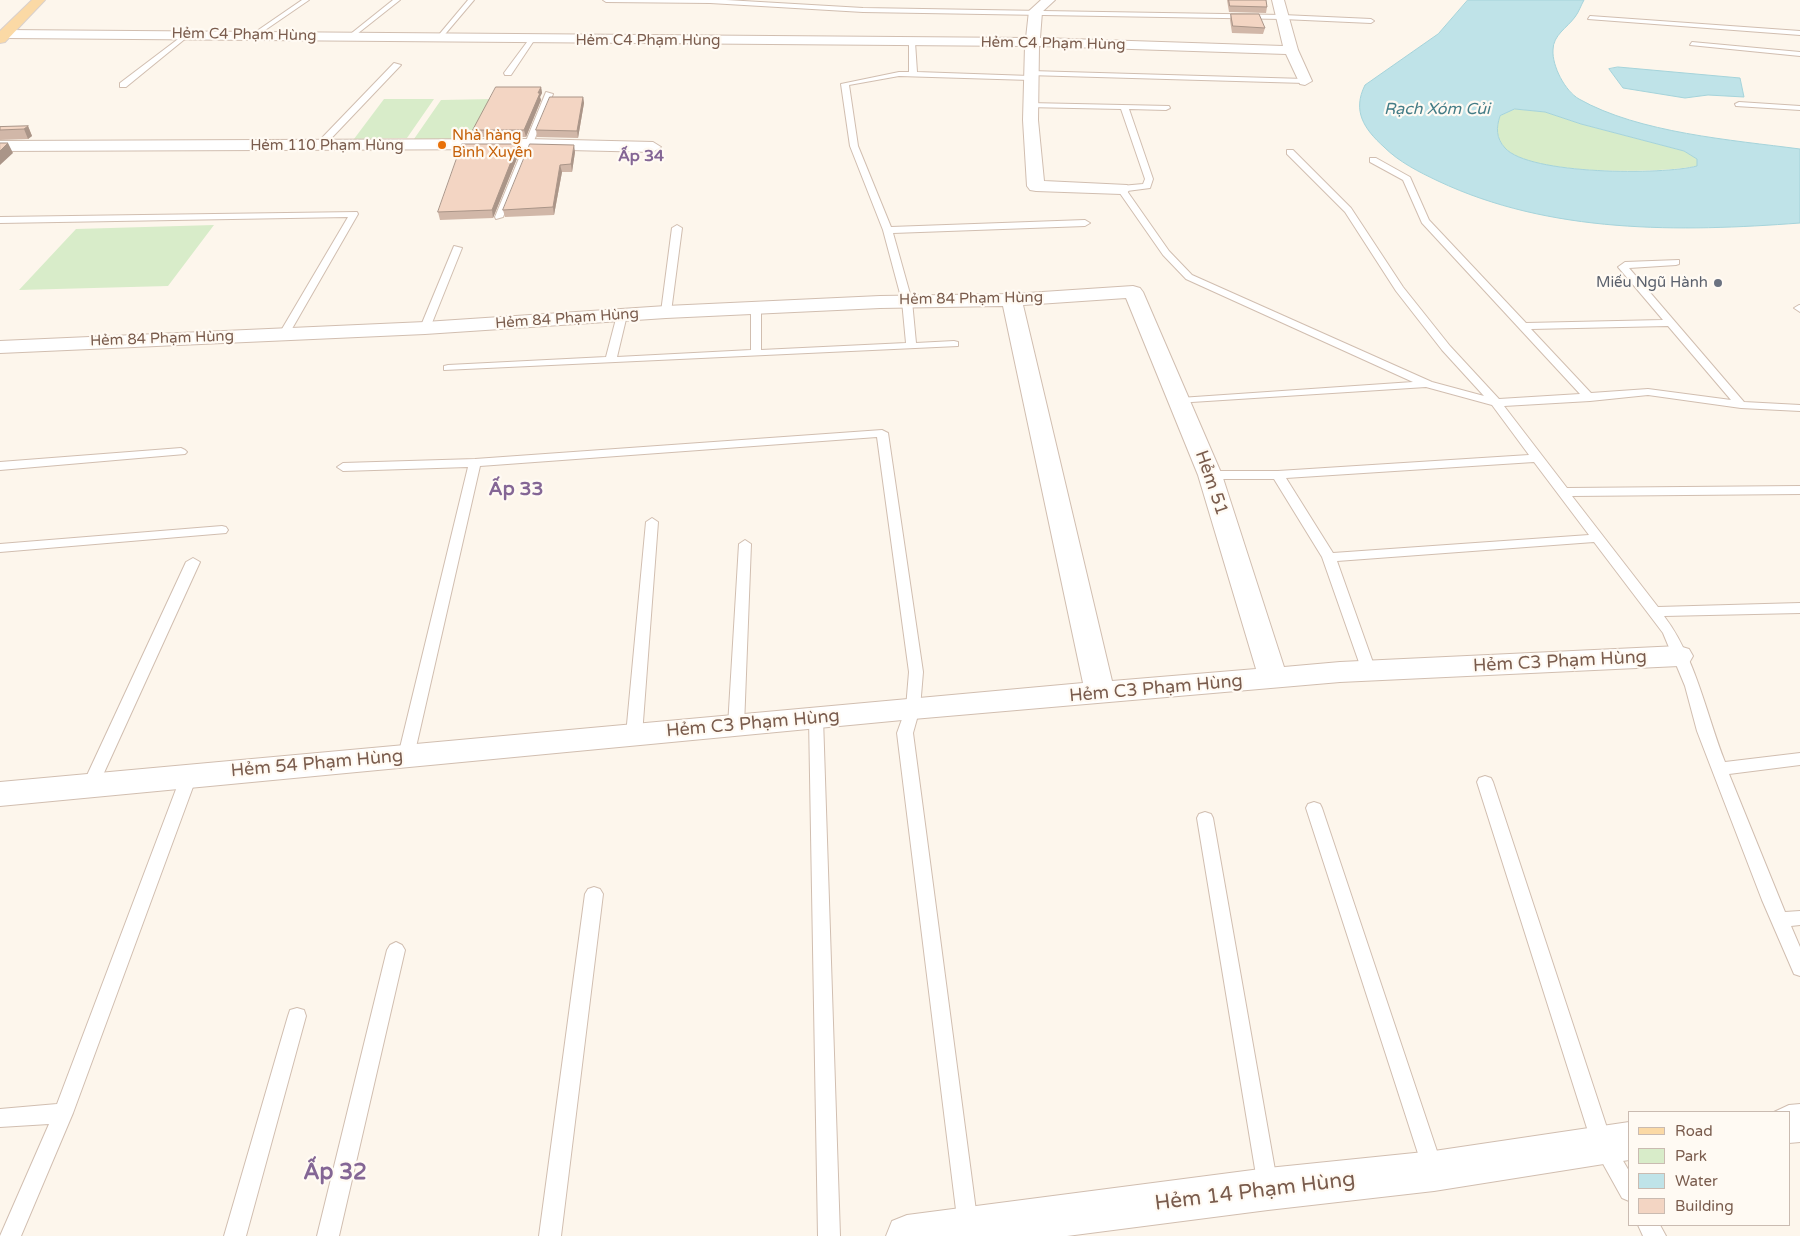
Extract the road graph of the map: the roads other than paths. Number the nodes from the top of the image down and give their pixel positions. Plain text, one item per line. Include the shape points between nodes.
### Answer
1 (39, 0) edge
2 (306, 0) edge
3 (397, 0) edge
4 (471, 0) edge
5 (606, 0) edge
6 (1049, 0) edge
7 (1278, 0) edge
8 (1036, 11) junction
9 (1282, 16) junction
10 (1590, 18) dead end
11 (1371, 21) dead end
12 (1800, 33) edge
13 (188, 34) junction
14 (253, 36) junction
15 (3, 37) edge
16 (350, 37) junction
17 (439, 38) junction
18 (532, 40) junction
19 (912, 42) junction
20 (1032, 42) junction
21 (1692, 44) dead end
22 (1291, 50) junction
23 (1800, 54) edge
24 (397, 65) dead end
25 (508, 73) dead end
26 (913, 74) junction
27 (1031, 75) junction
28 (1305, 81) joint
29 (123, 85) dead end
30 (549, 94) dead end
31 (1739, 104) dead end
32 (1029, 105) junction
33 (1124, 107) junction
34 (1166, 108) dead end
35 (1800, 108) edge
36 (527, 144) junction
37 (0, 146) edge
38 (319, 146) junction
39 (653, 147) dead end
40 (1290, 152) dead end
41 (1373, 160) dead end
42 (1121, 189) junction
43 (499, 217) dead end
44 (0, 220) edge
45 (1085, 223) dead end
46 (677, 228) dead end
47 (888, 230) junction
48 (457, 248) dead end
49 (1676, 262) dead end
50 (1134, 292) joint
51 (1012, 300) junction
52 (907, 301) junction
53 (756, 309) junction
54 (666, 312) junction
55 (622, 315) junction
56 (1672, 323) junction
57 (1524, 326) junction
58 (425, 328) junction
59 (284, 334) junction
60 (954, 344) dead end
61 (911, 345) junction
62 (0, 347) edge
63 (756, 352) junction
64 (611, 360) junction
65 (448, 368) dead end
66 (1428, 384) junction
67 (1728, 389) junction
68 (1682, 396) junction
69 (1590, 398) junction
70 (1180, 401) junction
71 (1496, 403) junction
72 (1742, 405) junction
73 (1800, 408) edge
74 (181, 452) dead end
75 (1536, 458) junction
76 (476, 463) junction
77 (0, 466) edge
78 (342, 467) dead end
79 (1210, 475) junction
80 (1278, 475) junction
81 (1800, 490) edge
82 (1563, 492) junction
83 (652, 522) dead end
84 (222, 530) dead end
85 (1598, 538) junction
86 (745, 544) dead end
87 (0, 548) edge
88 (1329, 557) junction
89 (193, 562) dead end
90 (1800, 608) edge
91 (1654, 612) junction
92 (1679, 656) junction
93 (1369, 671) junction
94 (1273, 679) junction
95 (1100, 693) junction
96 (914, 708) junction
97 (816, 718) junction
98 (736, 726) junction
99 (634, 735) junction
100 (406, 756) junction
101 (1800, 759) edge
102 (1720, 769) junction
103 (189, 776) junction
104 (1485, 782) dead end
105 (90, 786) junction
106 (0, 794) edge
107 (1314, 808) dead end
108 (1205, 818) dead end
109 (594, 894) dead end
110 (1800, 918) edge
111 (1780, 920) junction
112 (396, 950) dead end
113 (1800, 968) edge
114 (297, 1016) dead end
115 (63, 1113) junction
116 (0, 1118) edge
117 (1615, 1143) edge
118 (1434, 1171) junction
119 (1628, 1188) edge
120 (1268, 1190) junction
121 (968, 1227) junction
122 (10, 1236) edge
123 (235, 1236) edge
124 (328, 1236) edge
125 (550, 1236) edge
126 (829, 1236) edge
127 (907, 1236) edge

1 - 15 main road
2 - 14 lane
3 - 16 lane
4 - 17 lane
5 - 8 lane via 863,10
6 - 8 street
7 - 9 street
8 - 9 lane
8 - 20 street
9 - 11 lane
9 - 22 street
10 - 12 lane
13 - 14 street, Hẻm C4 Phạm Hùng
13 - 15 street, Hẻm C4 Phạm Hùng
13 - 29 lane
14 - 16 street, Hẻm C4 Phạm Hùng
16 - 17 street, Hẻm C4 Phạm Hùng
17 - 18 street, Hẻm C4 Phạm Hùng
18 - 19 street, Hẻm C4 Phạm Hùng
18 - 25 lane
19 - 20 street, Hẻm C4 Phạm Hùng
19 - 26 lane
20 - 22 street, Hẻm C4 Phạm Hùng
20 - 27 street
21 - 23 lane
22 - 28 street
24 - 38 lane
26 - 27 lane
26 - 47 lane via 887,75 845,84 854,146
27 - 28 lane
27 - 32 street
30 - 36 lane
31 - 35 lane
32 - 33 lane
32 - 42 street via 1036,186
33 - 34 lane
33 - 42 lane via 1149,179 1147,186
36 - 38 street, Hẻm 110 Phạm Hùng
36 - 39 street, Hẻm 110 Phạm Hùng
36 - 43 lane
37 - 38 street, Hẻm 110 Phạm Hùng
40 - 71 lane via 1348,210 1399,289
41 - 57 lane via 1407,179 1425,221
42 - 66 lane via 1166,253 1189,277
44 - 59 lane via 354,214
45 - 47 lane
46 - 54 lane
47 - 52 lane
48 - 58 lane
49 - 56 lane via 1623,267
50 - 51 street, Hẻm 84 Phạm Hùng
50 - 70 street, Hẻm 51
51 - 52 street, Hẻm 84 Phạm Hùng
51 - 95 street
52 - 53 street, Hẻm 84 Phạm Hùng
52 - 61 lane
53 - 54 street, Hẻm 84 Phạm Hùng
53 - 63 lane
54 - 55 street, Hẻm 84 Phạm Hùng
55 - 58 street, Hẻm 84 Phạm Hùng
55 - 64 lane
56 - 57 lane
56 - 67 lane
57 - 69 lane
58 - 59 street, Hẻm 84 Phạm Hùng
59 - 62 street, Hẻm 84 Phạm Hùng
60 - 61 lane
61 - 63 lane
63 - 64 lane
64 - 65 lane
66 - 70 lane
66 - 71 lane
67 - 68 lane
67 - 72 lane
68 - 69 lane via 1648,392
68 - 72 lane
69 - 71 lane
70 - 79 street, Hẻm 51
71 - 75 lane
72 - 73 lane
74 - 77 lane
75 - 80 lane
75 - 82 lane
76 - 78 lane
76 - 96 lane via 882,433 916,672
76 - 100 lane
79 - 80 lane
79 - 94 street, Hẻm 51
80 - 88 lane
81 - 82 lane
82 - 85 lane
83 - 99 lane
84 - 87 lane
85 - 88 lane
85 - 91 lane
86 - 98 lane
88 - 93 lane
89 - 105 lane
90 - 91 lane
91 - 92 lane via 1669,632
92 - 93 street, Hẻm C3 Phạm Hùng
92 - 102 lane
93 - 94 street, Hẻm C3 Phạm Hùng
94 - 95 street, Hẻm C3 Phạm Hùng
95 - 96 street, Hẻm C3 Phạm Hùng
96 - 97 street, Hẻm C3 Phạm Hùng
96 - 121 lane via 904,733
97 - 98 street, Hẻm C3 Phạm Hùng
97 - 126 lane
98 - 99 street, Hẻm C3 Phạm Hùng
99 - 100 street, Hẻm 54 Phạm Hùng
100 - 103 street, Hẻm 54 Phạm Hùng
101 - 102 lane
102 - 111 lane
103 - 105 street, Hẻm 54 Phạm Hùng
103 - 115 lane
104 - 117 lane
105 - 106 street, Hẻm 54 Phạm Hùng
107 - 118 lane
108 - 120 lane
109 - 125 lane
110 - 111 lane
111 - 113 lane
112 - 124 lane
114 - 123 lane
115 - 116 lane
115 - 122 lane
117 - 118 street, Hẻm 14 Phạm Hùng
117 - 119 lane
118 - 120 street, Hẻm 14 Phạm Hùng
120 - 121 street, Hẻm 14 Phạm Hùng
121 - 127 street, Hẻm 14 Phạm Hùng

